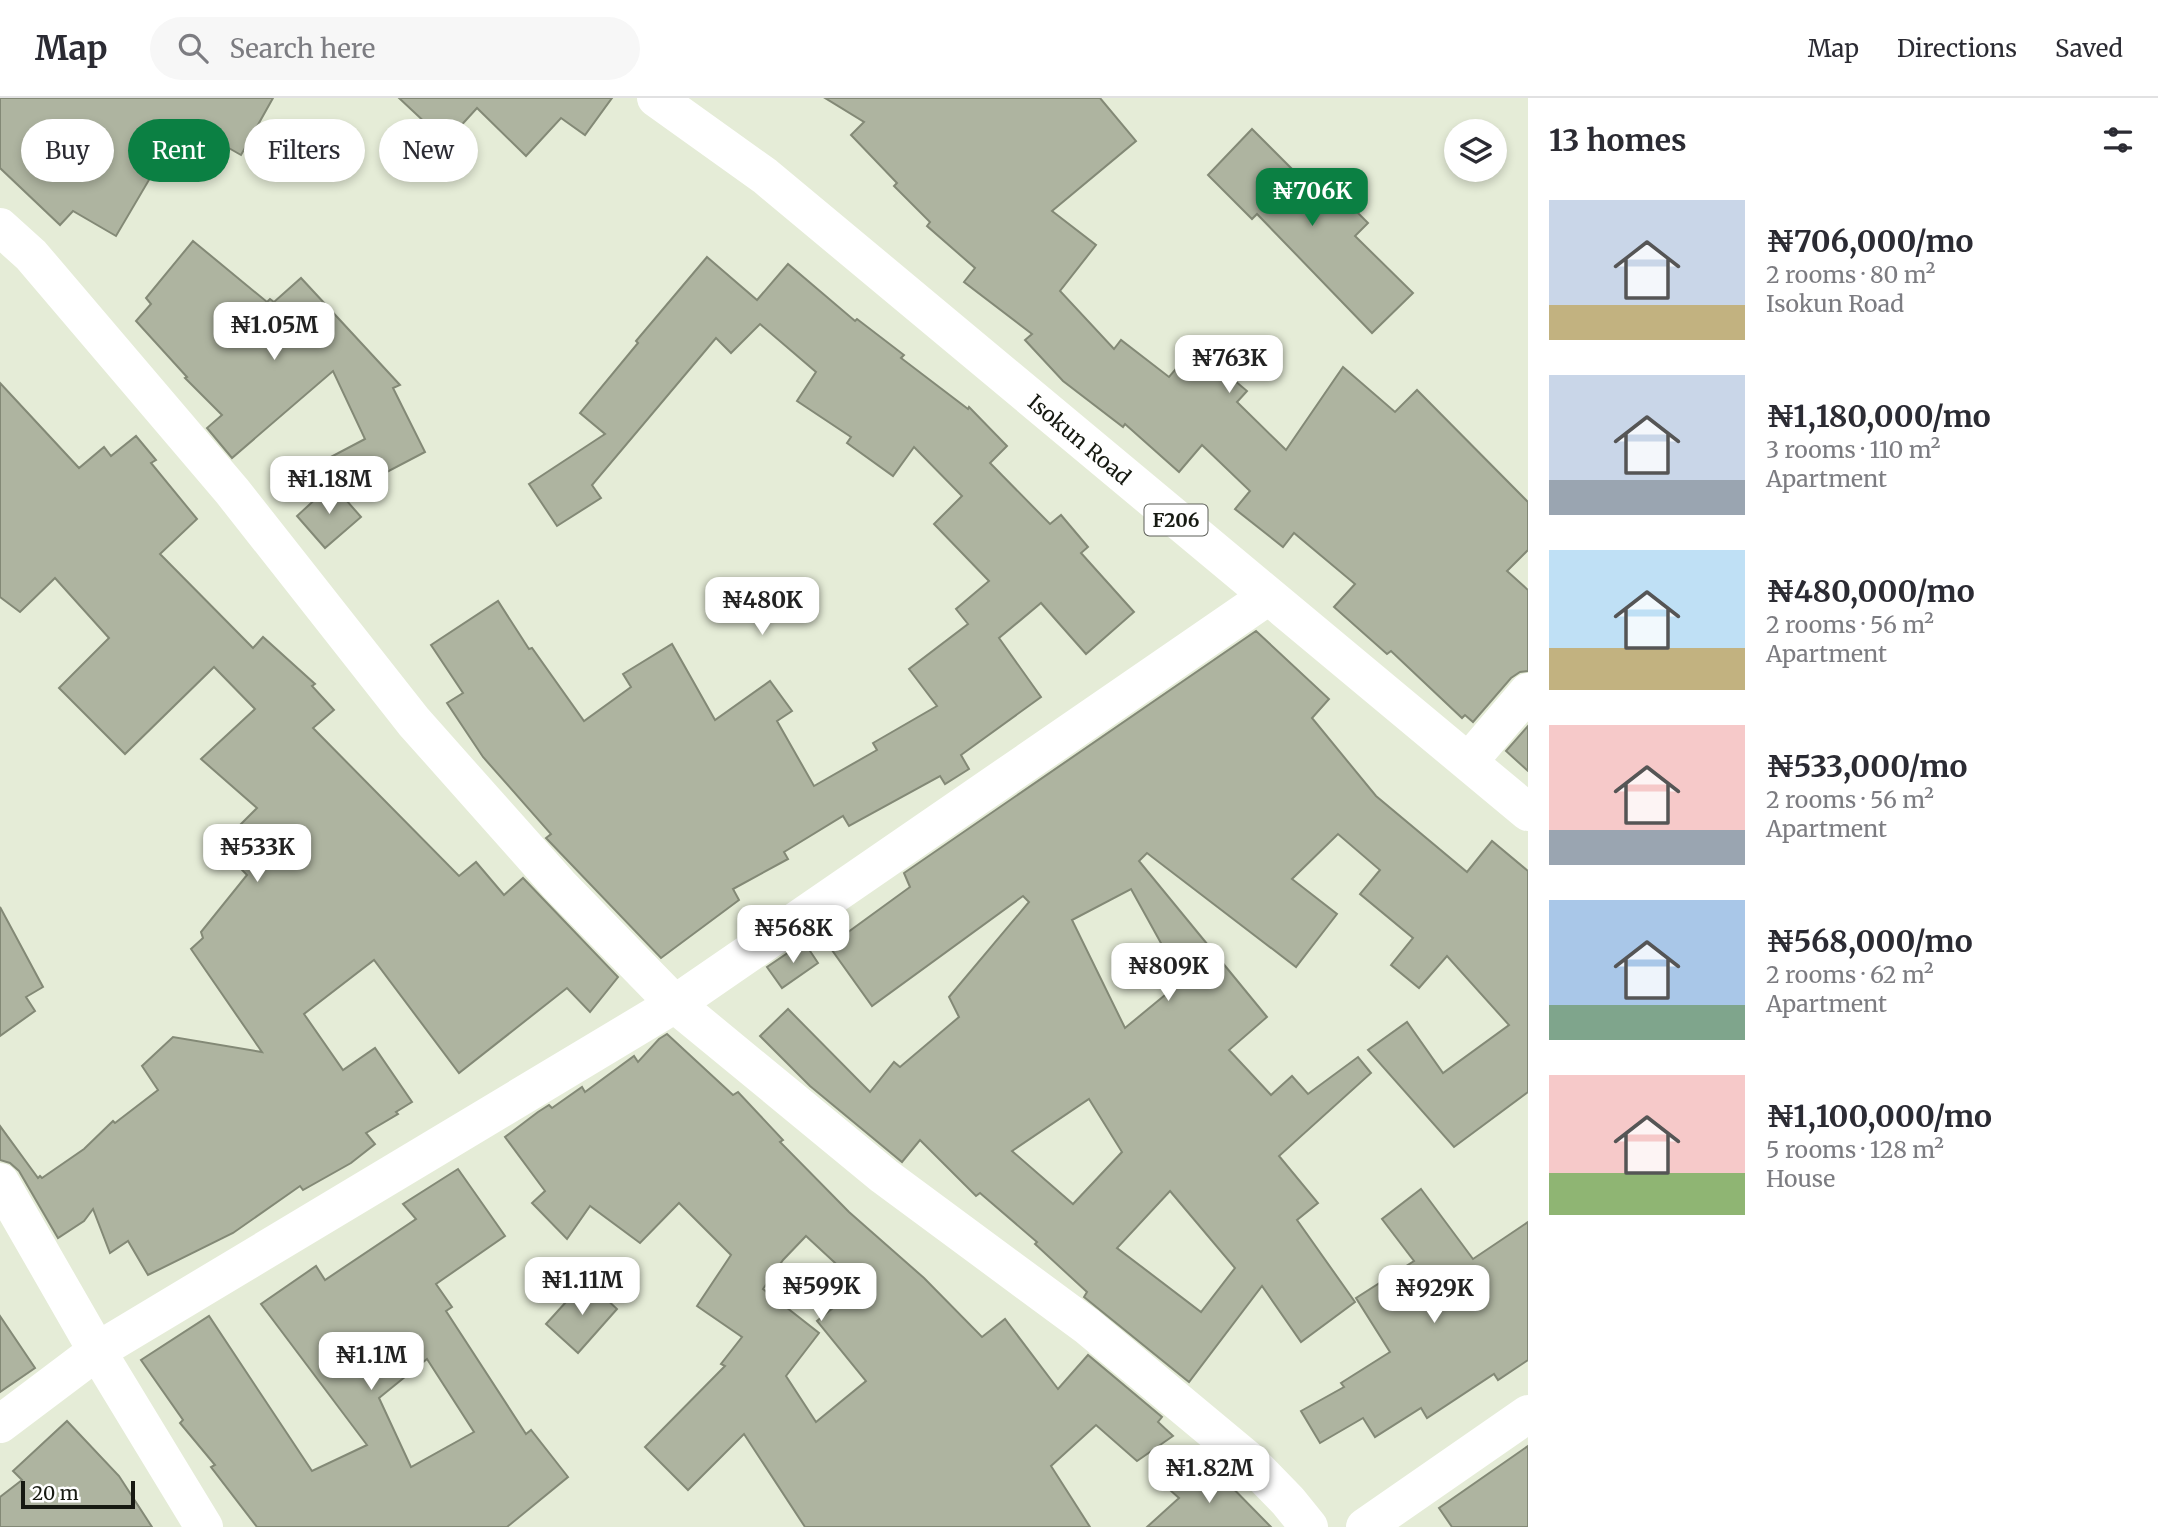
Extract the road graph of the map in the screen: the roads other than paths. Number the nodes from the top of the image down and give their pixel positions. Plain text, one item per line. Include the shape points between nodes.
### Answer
1 (656, 98) edge
2 (0, 228) edge
3 (1267, 597) junction
4 (1528, 692) edge
5 (1469, 761) junction
6 (1528, 812) edge
7 (676, 1004) junction
8 (0, 1182) edge
9 (97, 1351) junction
10 (1528, 1414) edge
11 (0, 1424) edge
12 (204, 1527) edge
13 (1309, 1527) edge
14 (1365, 1527) edge

1 - 3 street, Isokun Road / F206 via 765,176
2 - 7 street via 31,256 232,491 414,722 559,885
3 - 5 street, Isokun Road / F206
3 - 7 street
4 - 5 street
5 - 6 street, Isokun Road / F206
7 - 9 street
7 - 13 street via 884,1176 1087,1326 1248,1460
8 - 9 street
9 - 11 street
9 - 12 street
10 - 14 street

